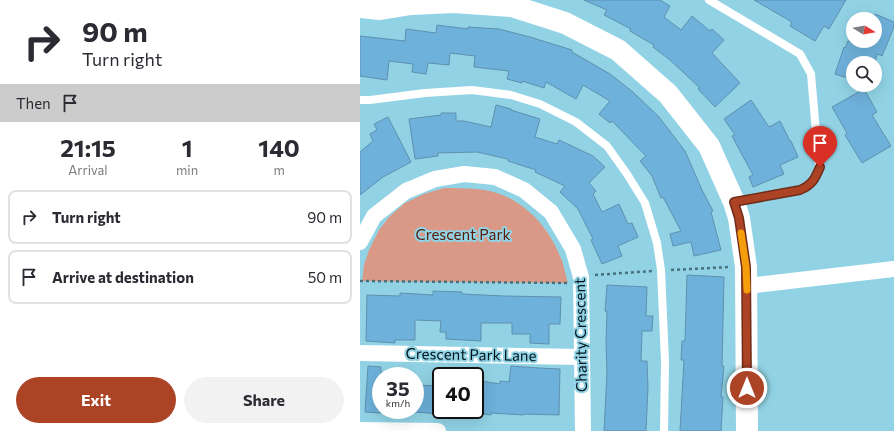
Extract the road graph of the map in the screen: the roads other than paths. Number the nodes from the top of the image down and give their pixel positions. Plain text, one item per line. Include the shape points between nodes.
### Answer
1 (710, 0) edge
2 (360, 7) edge
3 (360, 100) edge
4 (734, 202) junction
5 (360, 242) edge
6 (894, 269) edge
7 (746, 286) junction
8 (360, 353) edge
9 (582, 357) junction
10 (360, 430) edge
11 (438, 431) edge
12 (583, 431) edge
13 (664, 431) edge
14 (747, 431) edge

1 - 4 lane via 800,54 811,74 813,90 820,167 815,177 808,186 800,190
2 - 4 street via 380,9 411,4 454,2 512,6 565,23 618,50 668,94 709,146
3 - 13 lane via 472,90 511,95 540,104 576,122 607,146 645,203 657,243 661,270 665,361
4 - 7 street via 739,218
5 - 9 street, Charity Crescent via 374,216 406,190 436,179 464,174 495,177 524,190 551,212 573,249 582,283
6 - 7 street
7 - 14 street
8 - 9 street, Crescent Park Lane
9 - 12 street, Charity Crescent
10 - 11 street

